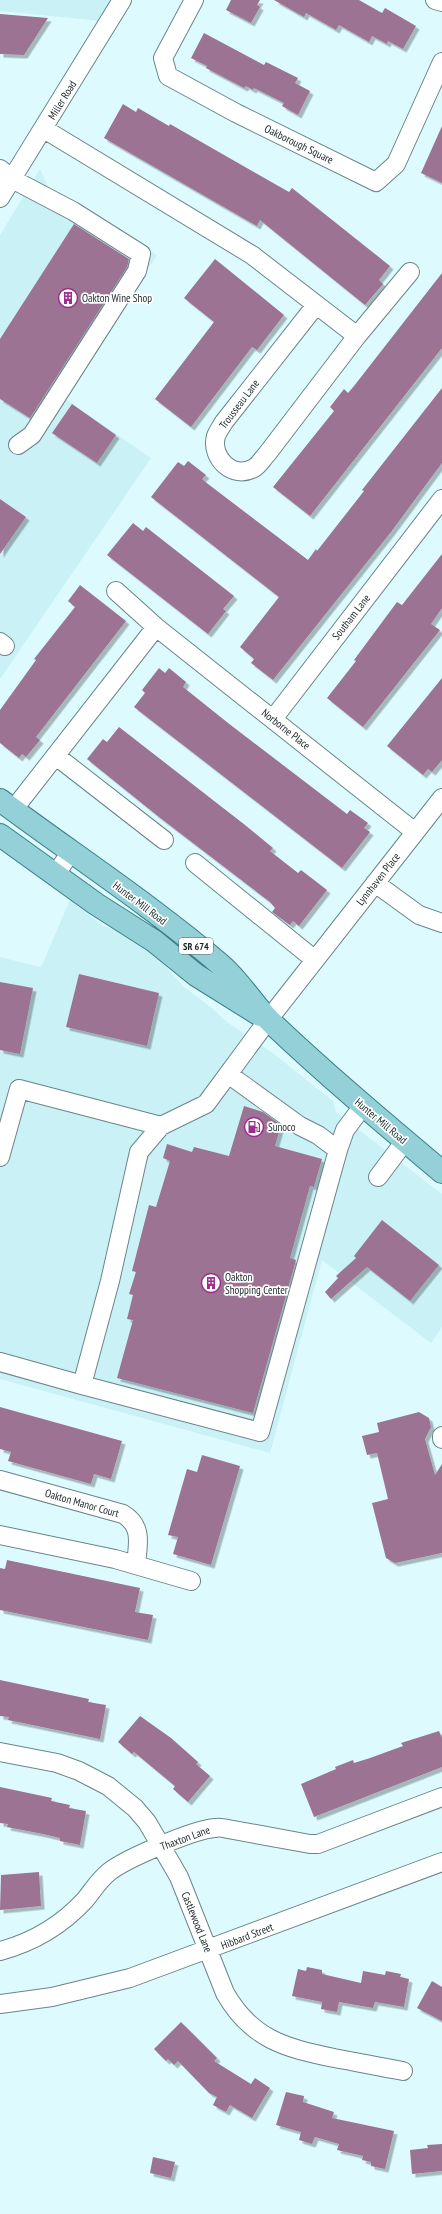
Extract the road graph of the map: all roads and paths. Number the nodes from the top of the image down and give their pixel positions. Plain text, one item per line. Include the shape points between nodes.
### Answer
1 (122, 0) edge
2 (435, 0) edge
3 (187, 2) edge
4 (442, 2) edge
5 (442, 62) edge
6 (44, 129) junction
7 (6, 174) edge
8 (0, 198) edge
9 (410, 272) dead end
10 (316, 305) junction
11 (357, 336) junction
12 (18, 445) dead end
13 (442, 499) edge
14 (436, 519) edge
15 (116, 591) dead end
16 (156, 626) junction
17 (273, 719) junction
18 (56, 756) junction
19 (442, 798) edge
20 (7, 805) edge
21 (415, 832) junction
22 (0, 835) edge
23 (164, 840) dead end
24 (71, 852) junction
25 (195, 863) dead end
26 (55, 875) junction
27 (375, 883) junction
28 (442, 923) edge
29 (315, 960) junction
30 (268, 1020) junction
31 (228, 1074) junction
32 (363, 1106) junction
33 (161, 1126) junction
34 (405, 1141) junction
35 (338, 1150) junction
36 (0, 1157) edge
37 (442, 1172) edge
38 (378, 1177) dead end
39 (0, 1362) edge
40 (82, 1385) junction
41 (442, 1436) edge
42 (442, 1439) edge
43 (0, 1480) edge
44 (0, 1535) edge
45 (136, 1564) junction
46 (191, 1581) dead end
47 (0, 1752) edge
48 (442, 1797) edge
49 (162, 1846) junction
50 (442, 1862) edge
51 (208, 1950) junction
52 (0, 1951) edge
53 (0, 2004) edge
54 (403, 2072) dead end

1 - 6 street, Miller Road
2 - 4 street
3 - 5 street, Oakborough Square via 163,58 168,76 236,113 376,182 396,164
6 - 7 street, Miller Road
6 - 10 street via 252,255
7 - 8 street, Miller Road
7 - 12 street via 141,254 137,271 32,434
9 - 11 street, Trousseau Lane
10 - 11 street
10 - 11 street, Trousseau Lane via 216,435 215,445 219,460 230,469 240,472 254,468
13 - 14 street, Southam Lane
14 - 17 street, Southam Lane
15 - 16 street, Norborne Place
16 - 17 street, Norborne Place
16 - 18 street
17 - 21 street, Norborne Place
18 - 20 street
18 - 23 street
19 - 21 street, Lynnhaven Place
20 - 24 main road, Hunter Mill Road / SR 674
21 - 27 street, Lynnhaven Place
22 - 26 main road, Hunter Mill Road / SR 674
24 - 26 street
24 - 30 main road, Hunter Mill Road / SR 674 via 222,966 243,986
25 - 29 street
26 - 30 main road, Hunter Mill Road / SR 674 via 154,940 209,984
27 - 28 street via 419,915
27 - 29 street, Lynnhaven Place
29 - 30 street, Lynnhaven Place
30 - 31 street, Lynnhaven Place
30 - 32 main road, Hunter Mill Road / SR 674
31 - 33 street, Lynnhaven Place via 206,1104
31 - 35 street
32 - 34 main road, Hunter Mill Road / SR 674
32 - 35 street via 345,1130
33 - 36 street via 19,1090
33 - 40 street via 139,1152 110,1281
34 - 37 main road, Hunter Mill Road / SR 674
34 - 38 street
35 - 40 street via 260,1432
39 - 40 street
41 - 42 street
43 - 45 street, Oakton Manor Court via 130,1518 137,1527 139,1536
44 - 45 street
45 - 46 street
47 - 49 street, Castlewood Lane via 57,1763 108,1786 136,1808
48 - 49 street, Thaxton Lane via 318,1844 216,1828 195,1832
49 - 51 street, Castlewood Lane via 179,1877
49 - 52 street, Thaxton Lane via 126,1861 110,1872 72,1914 53,1929 38,1938
50 - 51 street, Hibbard Street
51 - 53 street, Hibbard Street via 95,1988
51 - 54 street, Castlewood Lane via 233,2008 247,2023 266,2037 298,2051

